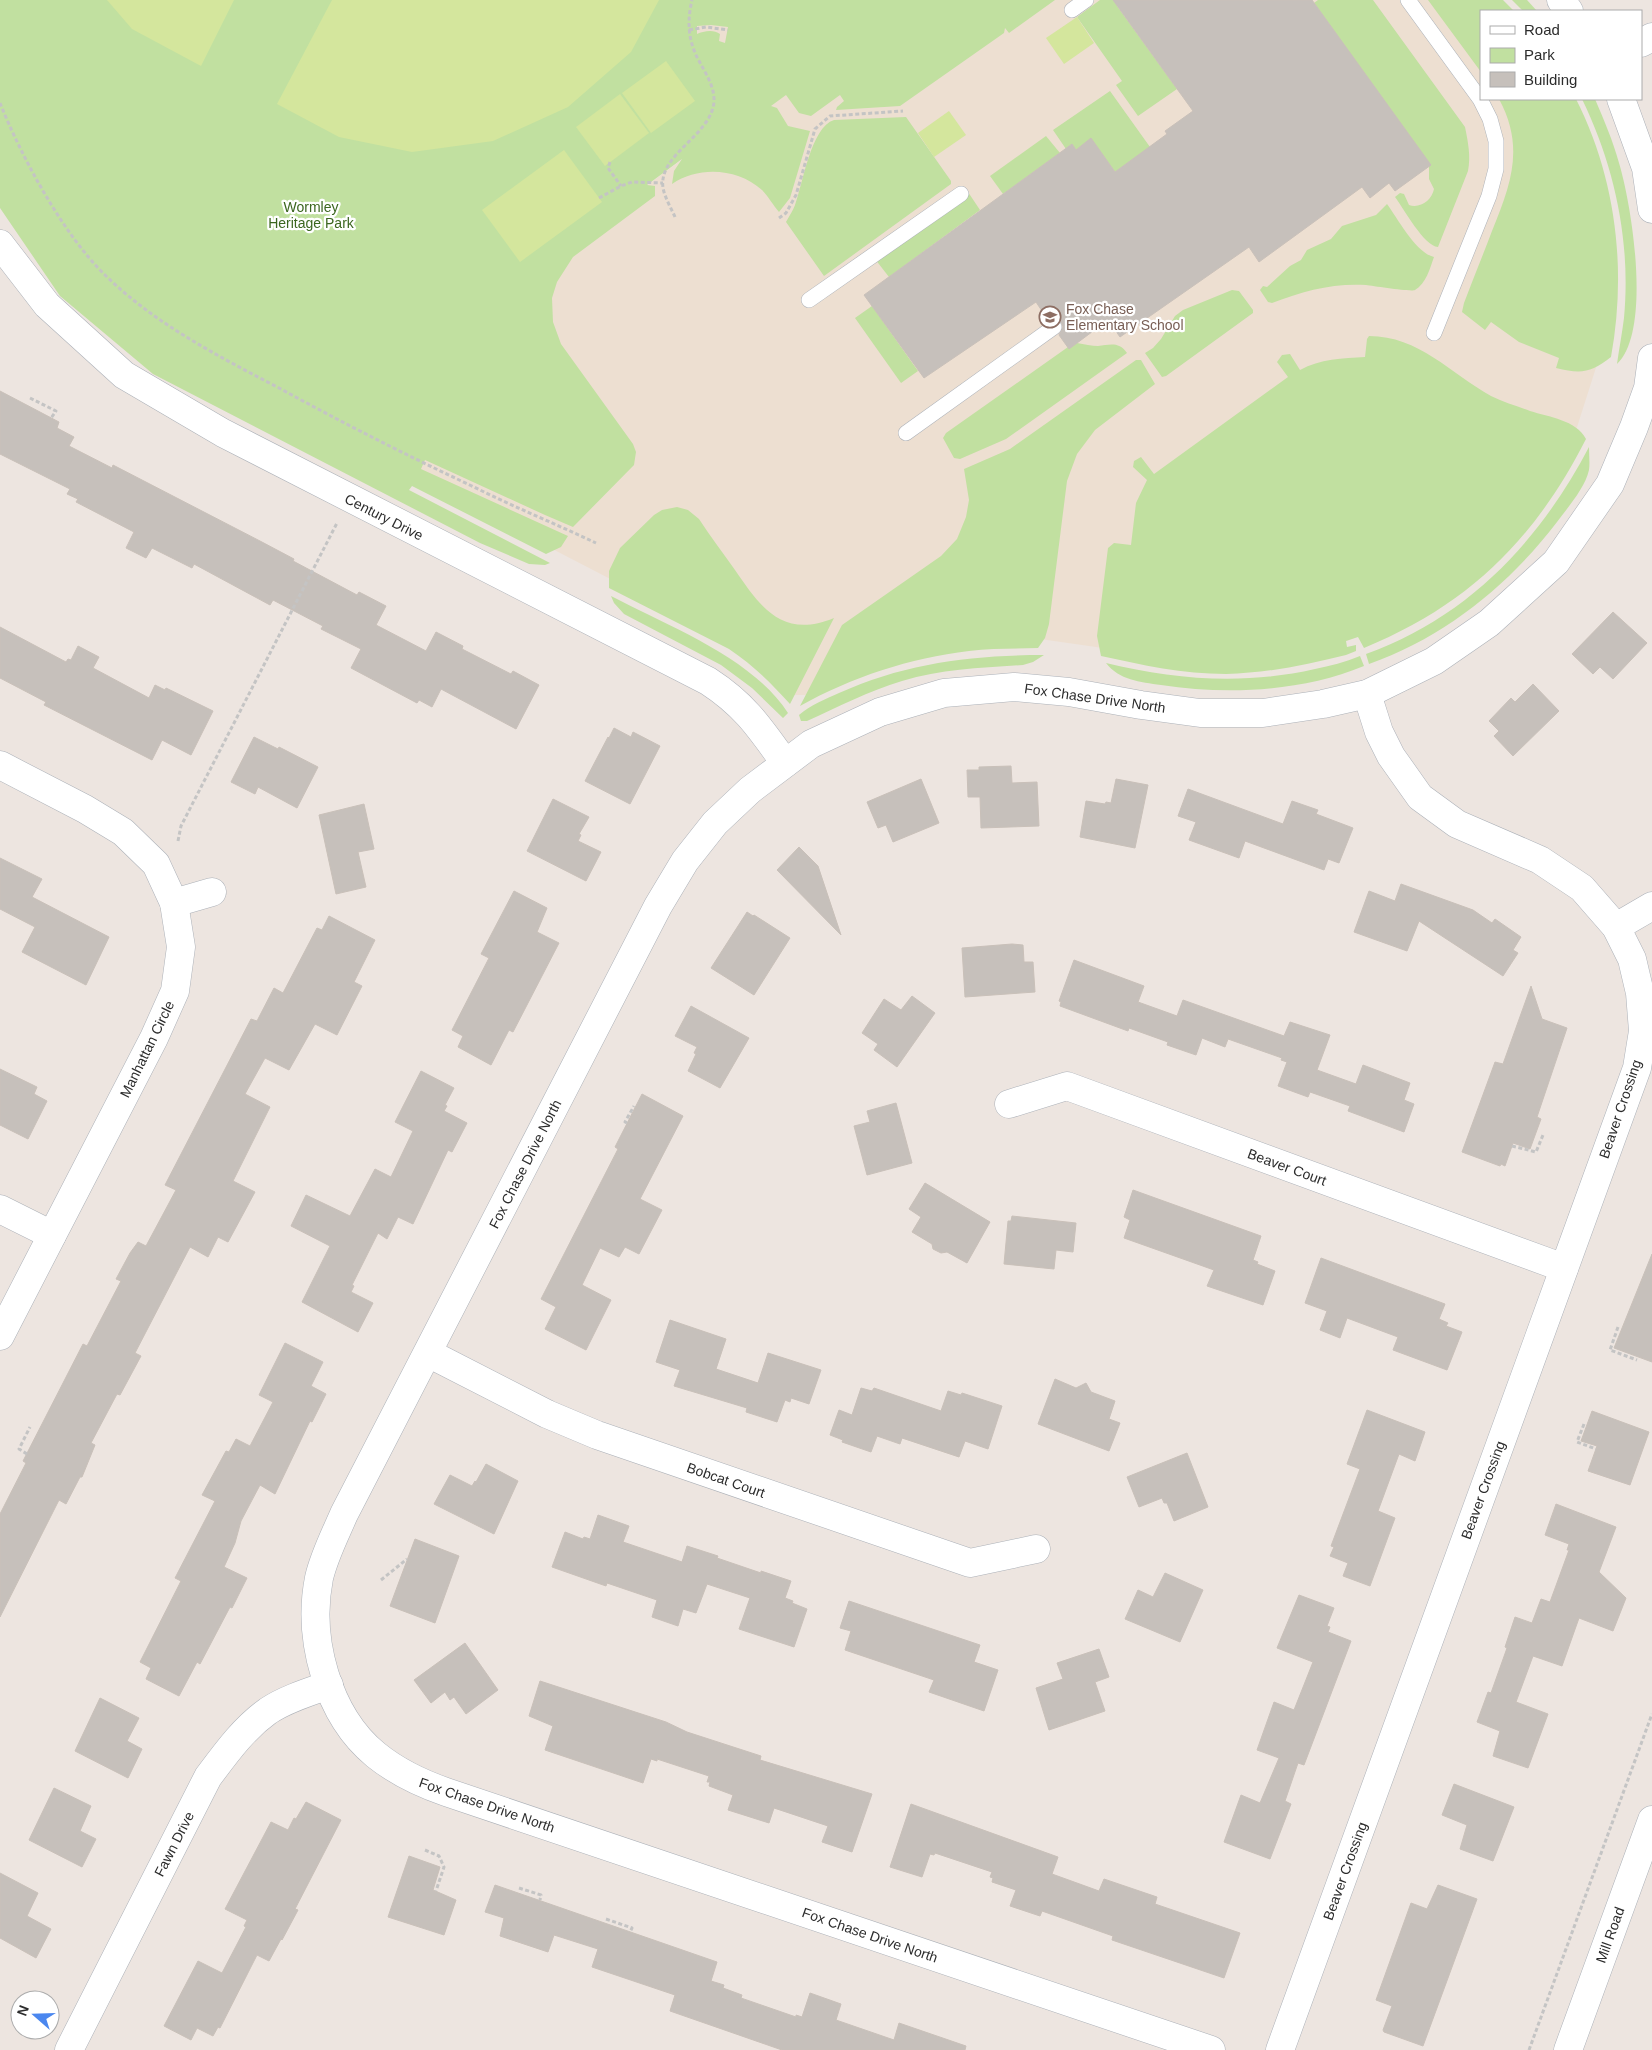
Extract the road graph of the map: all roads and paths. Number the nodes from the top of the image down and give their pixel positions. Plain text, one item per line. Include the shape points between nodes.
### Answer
1 (692, 0) edge
2 (1086, 0) edge
3 (1408, 0) edge
4 (1560, 0) edge
5 (1072, 10) dead end
6 (1568, 10) edge
7 (689, 30) junction
8 (728, 30) dead end
9 (1480, 99) edge
10 (1480, 100) edge
11 (1621, 100) edge
12 (0, 102) edge
13 (903, 111) dead end
14 (610, 162) dead end
15 (663, 183) junction
16 (621, 186) junction
17 (961, 194) dead end
18 (599, 198) dead end
19 (1652, 209) edge
20 (675, 216) dead end
21 (779, 218) dead end
22 (0, 244) edge
23 (809, 300) dead end
24 (1054, 327) dead end
25 (1434, 332) dead end
26 (1652, 358) edge
27 (30, 398) dead end
28 (51, 418) dead end
29 (1643, 431) edge
30 (906, 433) dead end
31 (341, 516) dead end
32 (596, 543) dead end
33 (1366, 694) junction
34 (785, 763) junction
35 (0, 765) edge
36 (178, 841) dead end
37 (212, 892) dead end
38 (174, 902) junction
39 (1652, 906) edge
40 (1616, 927) junction
41 (1010, 1104) dead end
42 (634, 1106) dead end
43 (627, 1123) dead end
44 (1543, 1135) dead end
45 (1512, 1146) dead end
46 (0, 1209) edge
47 (52, 1235) junction
48 (1564, 1268) junction
49 (1618, 1327) dead end
50 (0, 1336) edge
51 (428, 1352) junction
52 (1637, 1360) dead end
53 (1584, 1424) dead end
54 (30, 1428) dead end
55 (1596, 1449) dead end
56 (27, 1454) dead end
57 (1036, 1549) dead end
58 (407, 1560) dead end
59 (382, 1580) dead end
60 (329, 1684) junction
61 (1652, 1714) edge
62 (1652, 1820) edge
63 (425, 1850) dead end
64 (519, 1888) dead end
65 (436, 1891) dead end
66 (540, 1900) dead end
67 (606, 1919) dead end
68 (630, 1932) dead end
69 (68, 2050) edge
70 (1212, 2050) edge
71 (1280, 2050) edge
72 (1529, 2050) edge
73 (1568, 2050) edge

1 - 7 path
2 - 5 lane
3 - 9 lane
4 - 6 street
7 - 8 path via 706,27
7 - 15 path via 714,101 702,128 674,157
10 - 25 lane via 1496,141 1496,168 1490,196
11 - 19 street via 1646,168
12 - 32 path via 13,136 74,238 105,275 144,308 226,361 335,418
13 - 21 path via 830,116 815,128 796,195 786,213
14 - 16 path via 608,168
15 - 16 path via 641,181
15 - 20 path
16 - 18 path
17 - 23 lane
22 - 34 street, Century Drive via 47,306 124,375 223,433 708,681 748,712
24 - 30 lane
26 - 29 street, Fox Chase Drive North
27 - 28 path via 56,411
29 - 33 street, Fox Chase Drive North via 1556,562 1489,623 1434,662
31 - 36 path via 181,826
33 - 34 street, Fox Chase Drive North via 1263,713 1200,713 1014,686 944,693 880,712 811,744
33 - 40 street, Beaver Crossing via 1391,756 1420,796 1458,824 1540,860 1582,888
34 - 51 street, Fox Chase Drive North via 715,823 684,862 658,906
35 - 38 street, Manhattan Circle via 123,832 156,864
37 - 38 street
38 - 47 street, Manhattan Circle via 181,947 175,991
39 - 40 street
40 - 48 street, Beaver Crossing via 1632,959 1640,993 1642,1031 1637,1068
41 - 48 street, Beaver Court via 1067,1086
42 - 43 path
44 - 45 path via 1536,1152
46 - 47 street
47 - 50 street, Manhattan Circle
48 - 71 street, Beaver Crossing
49 - 52 path via 1610,1350
51 - 57 street, Bobcat Court via 547,1414 596,1435 970,1563
51 - 60 street, Fox Chase Drive North via 344,1514 319,1576 315,1625
53 - 55 path via 1577,1442
54 - 56 path via 19,1449
58 - 59 path
60 - 69 street, Fawn Drive via 268,1711 235,1740 208,1777
60 - 70 street, Fox Chase Drive North via 344,1716 369,1748 414,1780
61 - 72 path
62 - 73 street, Mill Road
63 - 65 path via 439,1856 444,1867
64 - 66 path via 541,1895
67 - 68 path via 632,1928

